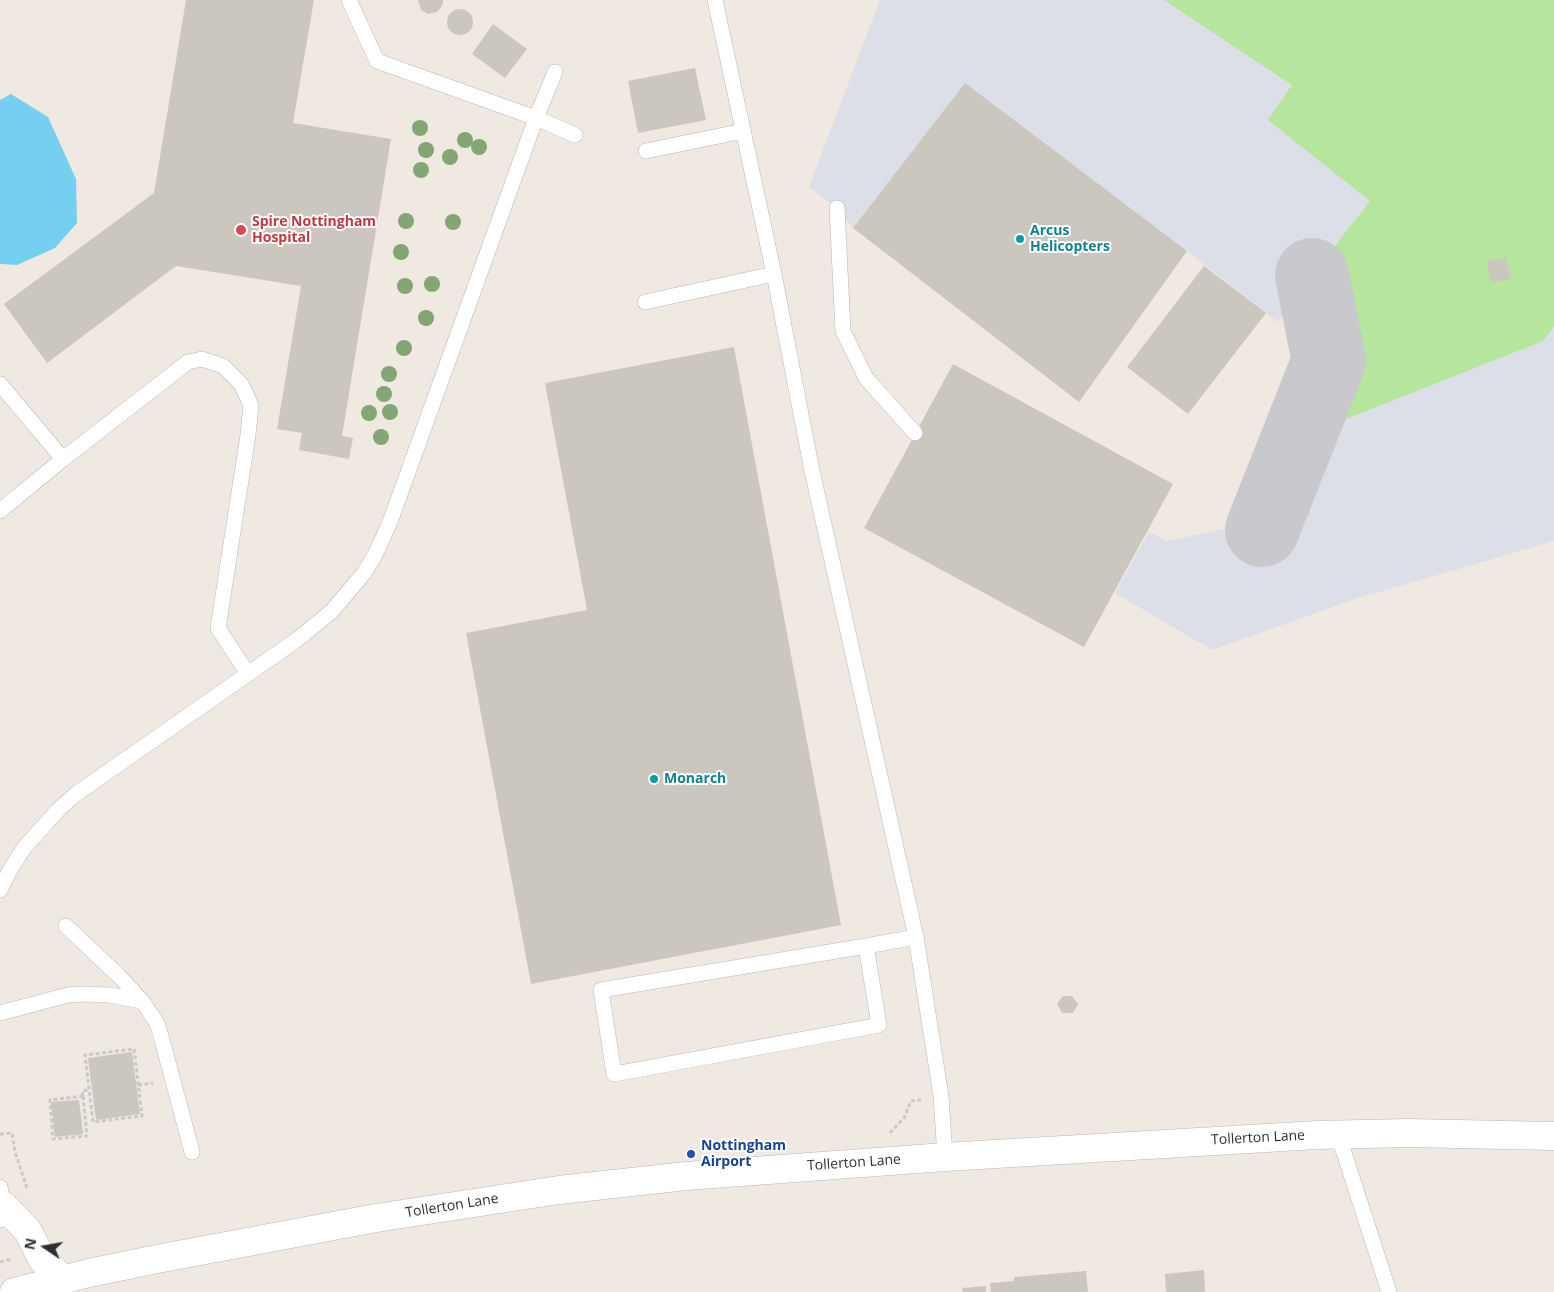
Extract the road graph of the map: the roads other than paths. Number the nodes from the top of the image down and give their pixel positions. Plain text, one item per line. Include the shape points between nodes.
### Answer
1 (349, 0) edge
2 (715, 0) edge
3 (555, 72) dead end
4 (536, 118) junction
5 (743, 131) junction
6 (575, 135) dead end
7 (646, 152) dead end
8 (837, 208) dead end
9 (774, 274) junction
10 (645, 302) dead end
11 (0, 384) edge
12 (915, 433) dead end
13 (63, 459) junction
14 (0, 511) edge
15 (248, 674) junction
16 (0, 890) edge
17 (66, 926) dead end
18 (916, 938) junction
19 (866, 946) junction
20 (142, 1001) junction
21 (0, 1013) edge
22 (1338, 1134) junction
23 (1554, 1136) edge
24 (192, 1152) dead end
25 (945, 1157) junction
26 (1, 1202) edge
27 (64, 1280) junction
28 (14, 1292) edge
29 (1390, 1292) edge

1 - 4 lane via 377,61
2 - 5 lane
3 - 4 lane
4 - 6 lane
4 - 15 lane via 393,515 375,555 332,611
5 - 7 lane
5 - 9 lane
8 - 12 lane via 843,331 866,378
9 - 10 lane
9 - 18 lane via 812,471
11 - 13 lane
13 - 14 lane
13 - 15 lane via 188,362 202,359 223,366 241,384 251,405 218,628
15 - 16 lane via 76,794 24,848
17 - 20 lane
18 - 19 lane
18 - 25 lane via 941,1096
19 - 19 lane via 601,990 614,1074 879,1025
20 - 21 lane via 109,995 68,995
20 - 24 lane via 157,1023
22 - 23 street, Tollerton Lane
22 - 25 street, Tollerton Lane
22 - 29 lane
25 - 27 street, Tollerton Lane via 686,1176 565,1189 210,1248
26 - 27 street via 28,1231 42,1259
27 - 28 street, Tollerton Lane

